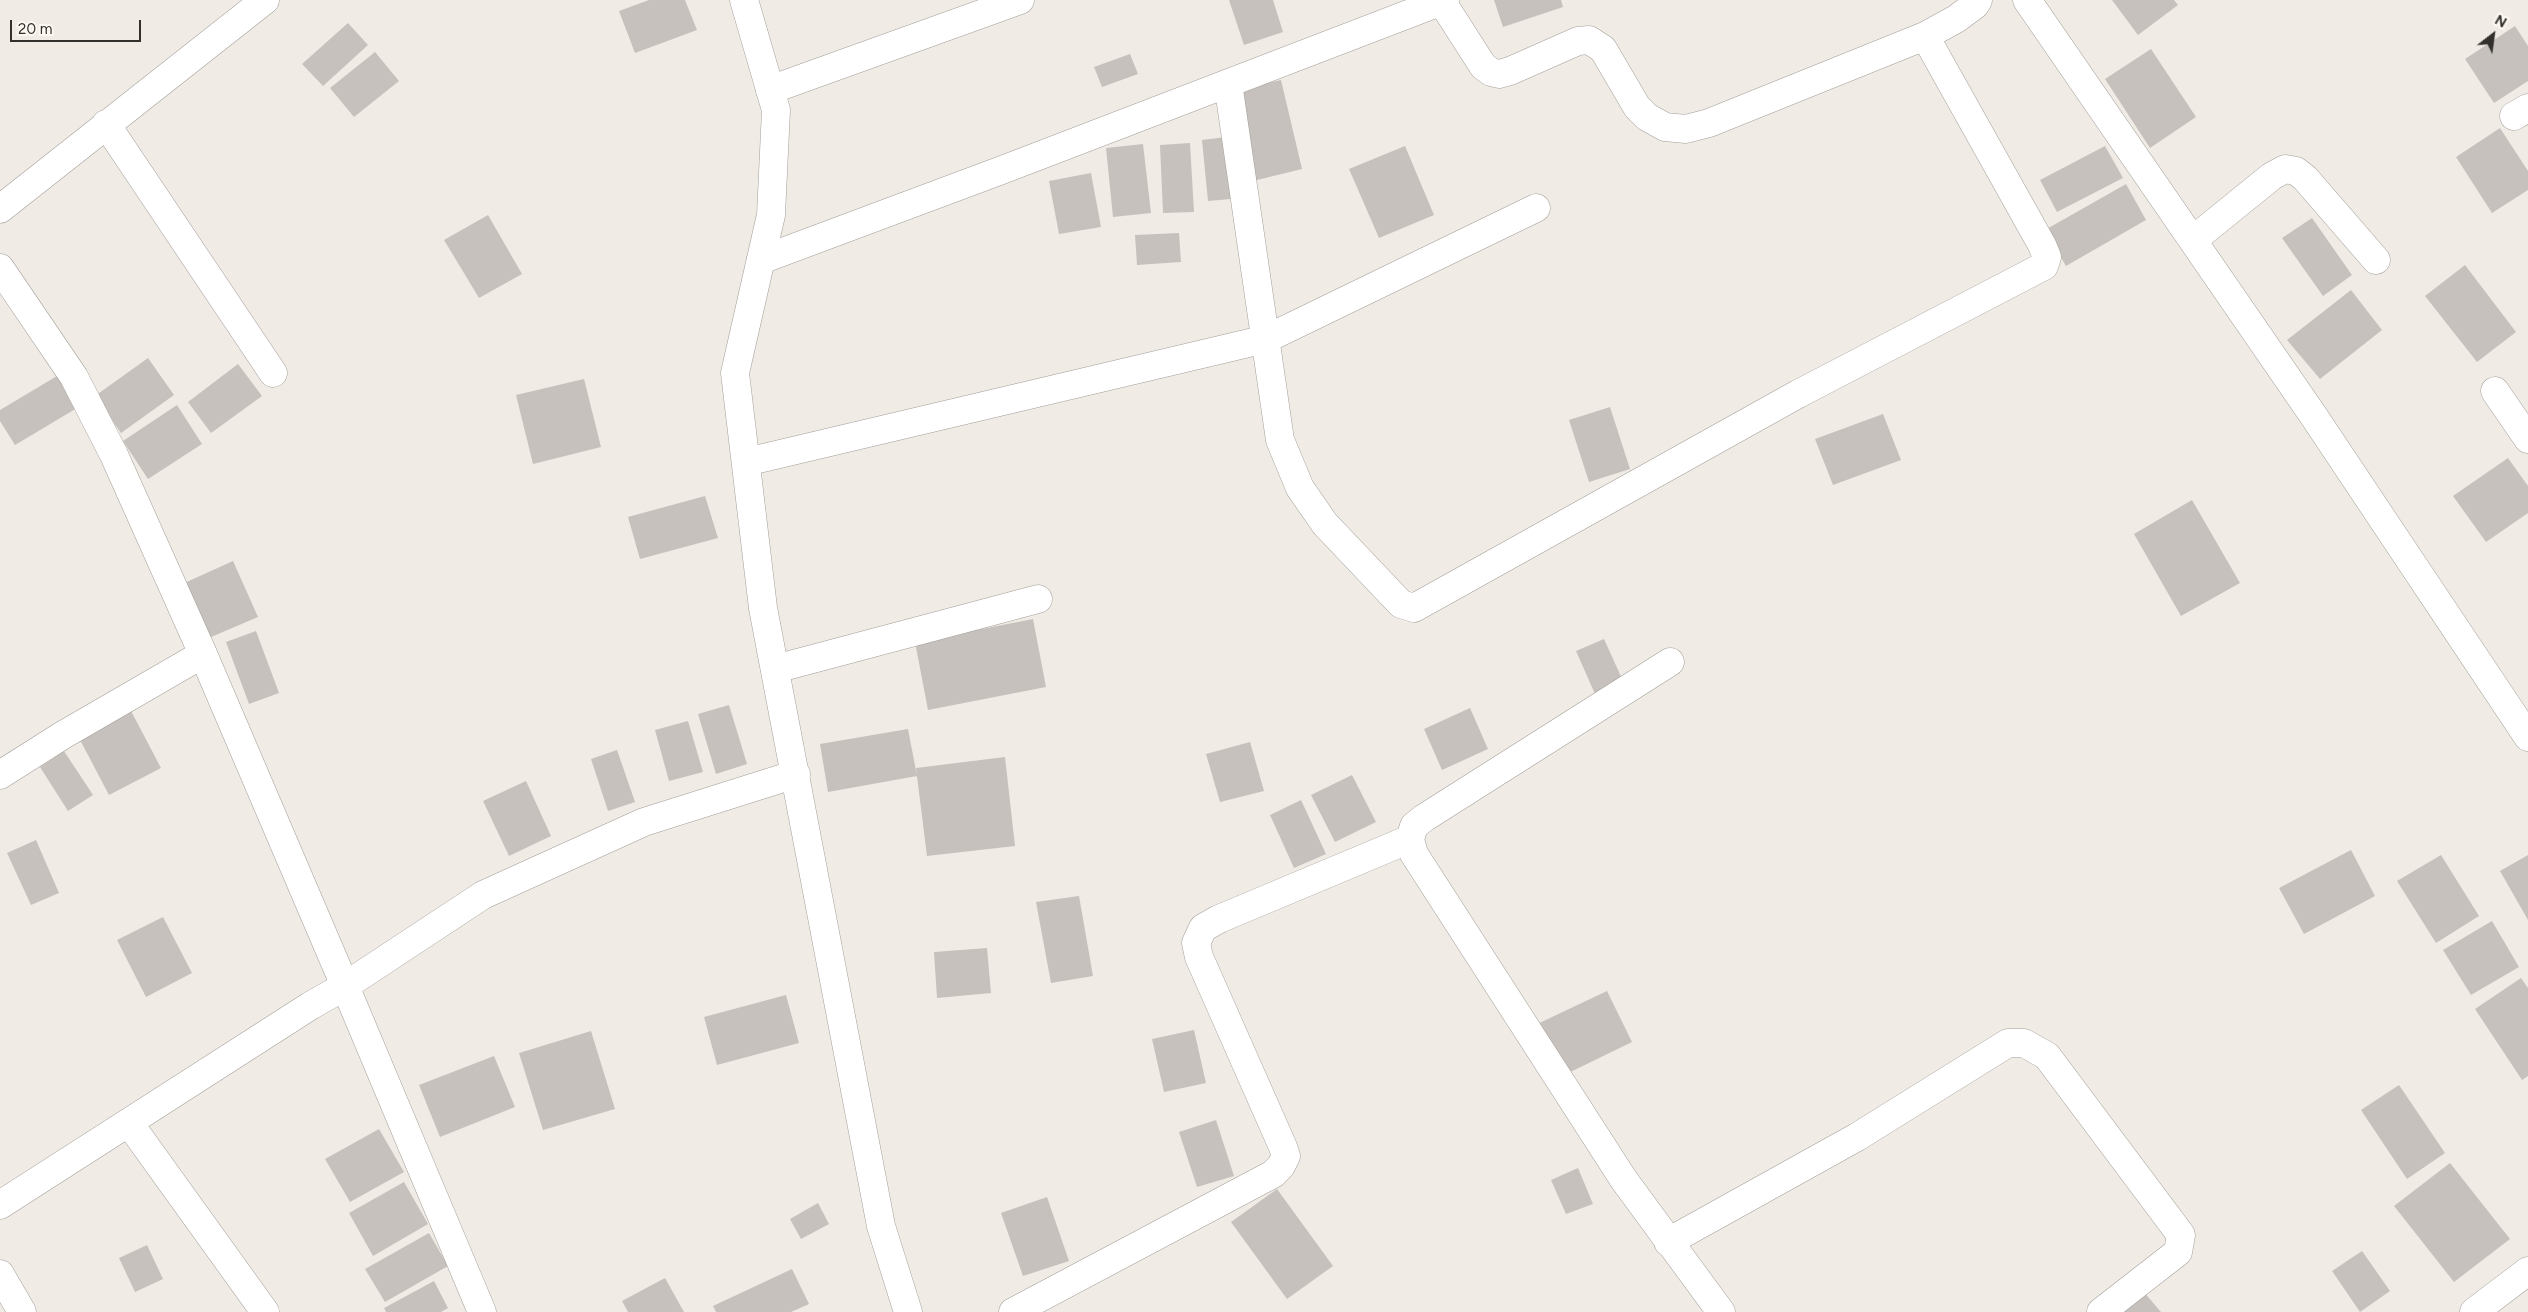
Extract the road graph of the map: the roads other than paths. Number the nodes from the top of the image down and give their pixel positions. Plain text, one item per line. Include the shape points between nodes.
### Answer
1 (265, 0) edge
2 (744, 0) edge
3 (1020, 0) edge
4 (1978, 0) edge
5 (2027, 0) edge
6 (1444, 1) edge
7 (1925, 36) junction
8 (1228, 83) junction
9 (770, 90) junction
10 (106, 124) junction
11 (1536, 208) dead end
12 (0, 209) edge
13 (2193, 240) junction
14 (761, 260) junction
15 (2376, 260) dead end
16 (0, 268) edge
17 (1266, 339) junction
18 (273, 373) dead end
19 (2495, 391) dead end
20 (2528, 439) edge
21 (746, 462) junction
22 (1038, 599) dead end
23 (203, 654) junction
24 (1670, 662) dead end
25 (775, 669) junction
26 (2528, 737) edge
27 (796, 774) junction
28 (0, 775) edge
29 (1410, 838) junction
30 (345, 986) junction
31 (129, 1123) junction
32 (0, 1205) edge
33 (1668, 1242) junction
34 (2528, 1271) edge
35 (0, 1274) edge
36 (22, 1312) edge
37 (265, 1312) edge
38 (482, 1312) edge
39 (908, 1312) edge
40 (1013, 1312) edge
41 (1721, 1312) edge
42 (2101, 1312) edge
43 (2474, 1312) edge

1 - 10 street
2 - 9 street
3 - 9 street
4 - 7 street via 1956,19
5 - 13 street
6 - 7 street via 1483,66 1491,72 1510,71 1578,41 1589,40 1603,48 1637,107 1647,117 1665,127 1686,130
6 - 8 street
7 - 17 street via 2042,245 2047,257 2044,266 1798,394 1421,605 1414,608 1401,604 1325,524 1300,488 1280,440
8 - 14 street
8 - 17 street
9 - 14 street via 776,110 771,215
10 - 12 street
10 - 18 street
11 - 17 street
13 - 15 street via 2285,169 2296,171 2305,178
13 - 26 street
14 - 21 street via 735,373
16 - 23 street via 74,377 114,455
17 - 21 street
19 - 20 street
21 - 25 street via 763,608
22 - 25 street
23 - 28 street
23 - 30 street
24 - 29 street via 1424,818 1414,826
25 - 27 street
27 - 30 street via 644,822 482,895
27 - 39 street via 881,1226
29 - 33 street via 1414,854 1618,1172
29 - 40 street via 1219,919 1203,928 1196,943 1199,957 1283,1147 1286,1156 1281,1166 1273,1174
30 - 31 street
30 - 38 street
31 - 32 street
31 - 37 street
33 - 41 street
33 - 42 street via 1857,1137 2008,1044 2024,1043 2046,1056 2181,1235 2178,1252
34 - 43 street
35 - 36 street

